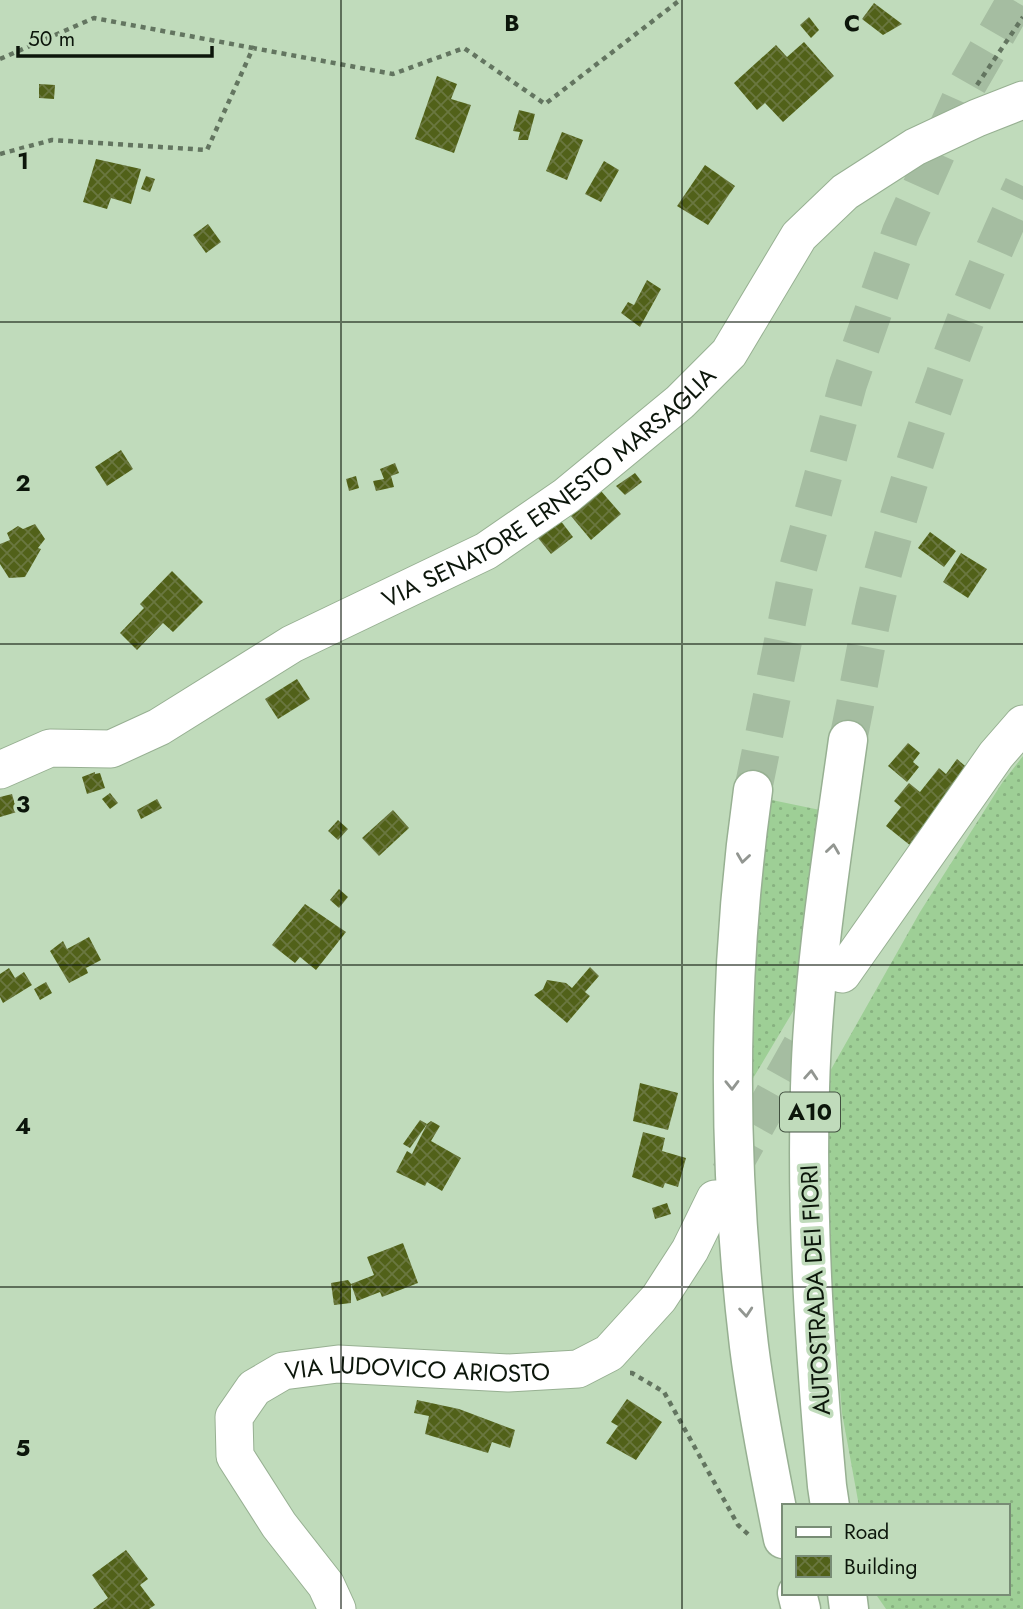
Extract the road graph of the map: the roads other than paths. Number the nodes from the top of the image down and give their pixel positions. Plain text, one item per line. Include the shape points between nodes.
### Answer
1 (1021, 101) edge
2 (1023, 724) edge
3 (848, 740) tunnel mouth
4 (0, 770) edge
5 (753, 790) tunnel mouth
6 (842, 974) dead end
7 (715, 1199) tunnel mouth
8 (828, 1496) edge
9 (770, 1541) edge
10 (337, 1609) edge

1 - 4 street, VIA SENATORE ERNESTO MARSAGLIA via 915,147 845,192 799,236 729,353 680,402 566,496 486,551 292,644 159,727 111,749 50,748
2 - 6 street via 996,755
8 -> 3 highway, AUTOSTRADA DEI FIORI / A10 via 809,1219 810,1085 819,953
5 -> 9 highway via 735,962 732,1084 749,1347 772,1485
7 - 10 street, VIA LUDOVICO ARIOSTO via 659,1298 609,1353 578,1369 508,1373 338,1364 283,1371 254,1388 234,1417 236,1456

